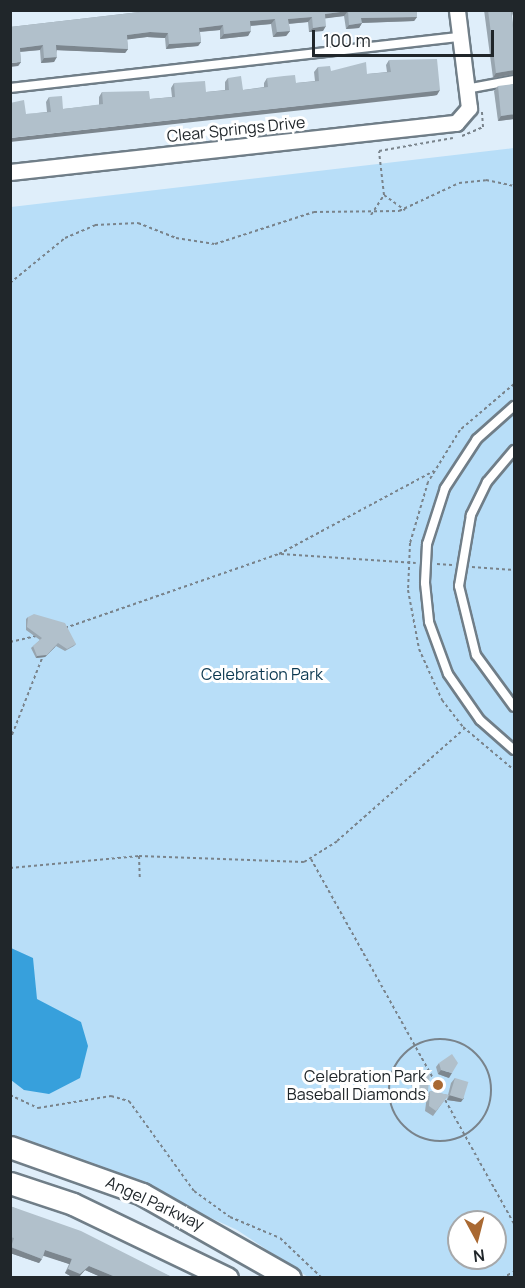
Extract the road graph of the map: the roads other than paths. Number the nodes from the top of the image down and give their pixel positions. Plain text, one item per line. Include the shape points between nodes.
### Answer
1 (457, 10) edge
2 (460, 37) junction
3 (514, 80) edge
4 (10, 87) edge
5 (466, 88) junction
6 (10, 172) edge
7 (514, 406) edge
8 (514, 450) edge
9 (514, 707) edge
10 (514, 750) edge
11 (10, 1147) edge
12 (10, 1183) edge
13 (227, 1278) edge
14 (290, 1278) edge

1 - 2 street
2 - 4 lane
2 - 5 street
3 - 5 lane
5 - 6 street, Clear Springs Drive via 465,117
7 - 10 lane via 477,439 454,471 435,515 425,564 429,622 448,674 480,720
8 - 9 lane via 478,498 459,566 469,639 485,671
11 - 14 main road, Angel Parkway via 142,1194
12 - 13 main road, Angel Parkway via 73,1204

